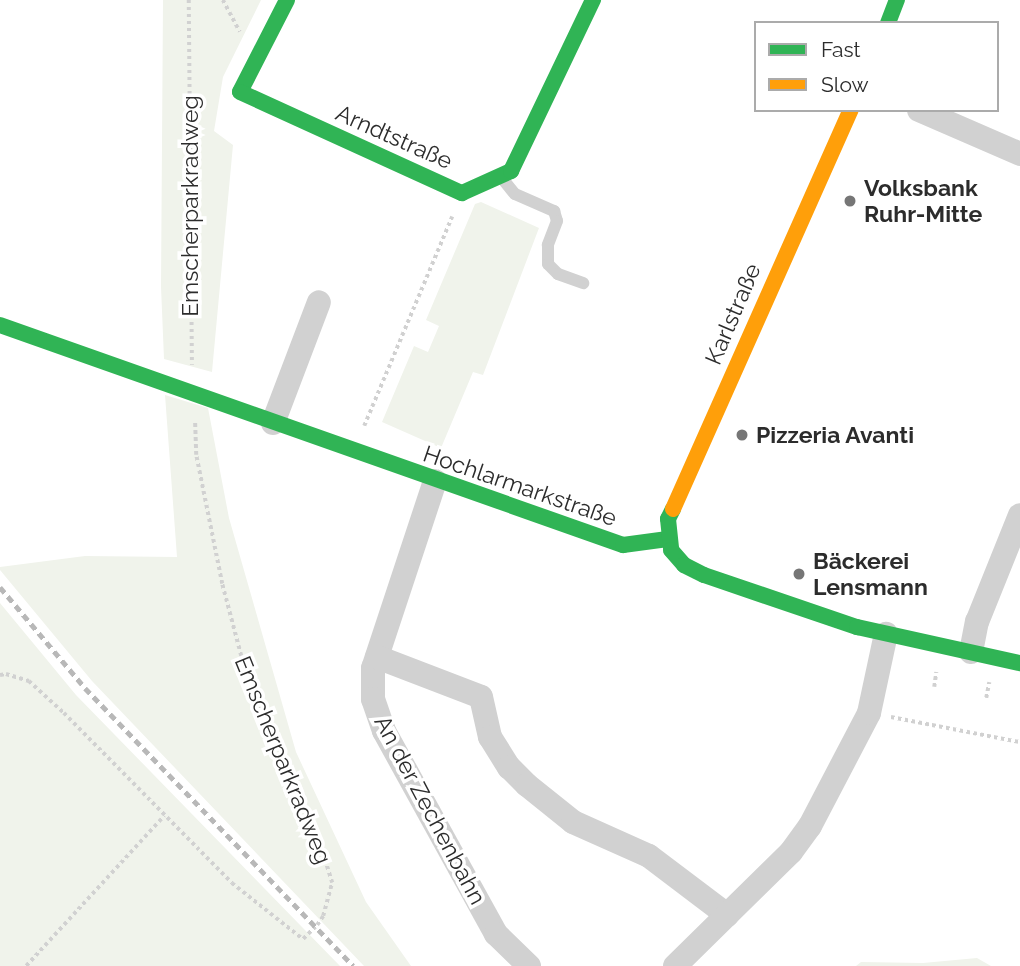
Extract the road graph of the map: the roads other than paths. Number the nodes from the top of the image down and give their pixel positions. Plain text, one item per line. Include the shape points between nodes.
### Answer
1 (288, 0) edge
2 (593, 0) edge
3 (897, 0) edge
4 (889, 21) edge
5 (849, 112) edge
6 (924, 112) edge
7 (1020, 154) edge
8 (500, 176) junction
9 (583, 283) dead end
10 (319, 302) dead end
11 (0, 326) edge
12 (273, 423) junction
13 (435, 481) junction
14 (1020, 515) edge
15 (668, 539) junction
16 (886, 634) junction
17 (971, 652) junction
18 (377, 657) junction
19 (1020, 663) edge
20 (727, 915) junction
21 (529, 966) edge
22 (675, 966) edge

1 - 8 street, Arndtstraße via 240,92 462,192
2 - 8 street, Arndtstraße via 511,171
3 - 4 street
5 - 15 street, Karlstraße via 668,519
6 - 7 street
8 - 9 lane via 515,194 554,211 557,221 548,246 548,264 558,274
10 - 12 street
11 - 12 street, Hochlarmarkstraße
12 - 13 street, Hochlarmarkstraße
13 - 15 street, Hochlarmarkstraße via 623,545
13 - 18 street, An der Zechenbahn
14 - 17 street via 977,622
15 - 16 street via 676,558 691,570
16 - 17 street
16 - 20 street via 869,713 810,827
17 - 19 street
18 - 20 street via 481,697 490,737 527,785 573,822 649,856
18 - 21 street, An der Zechenbahn via 371,682 384,731 496,934
20 - 22 street

